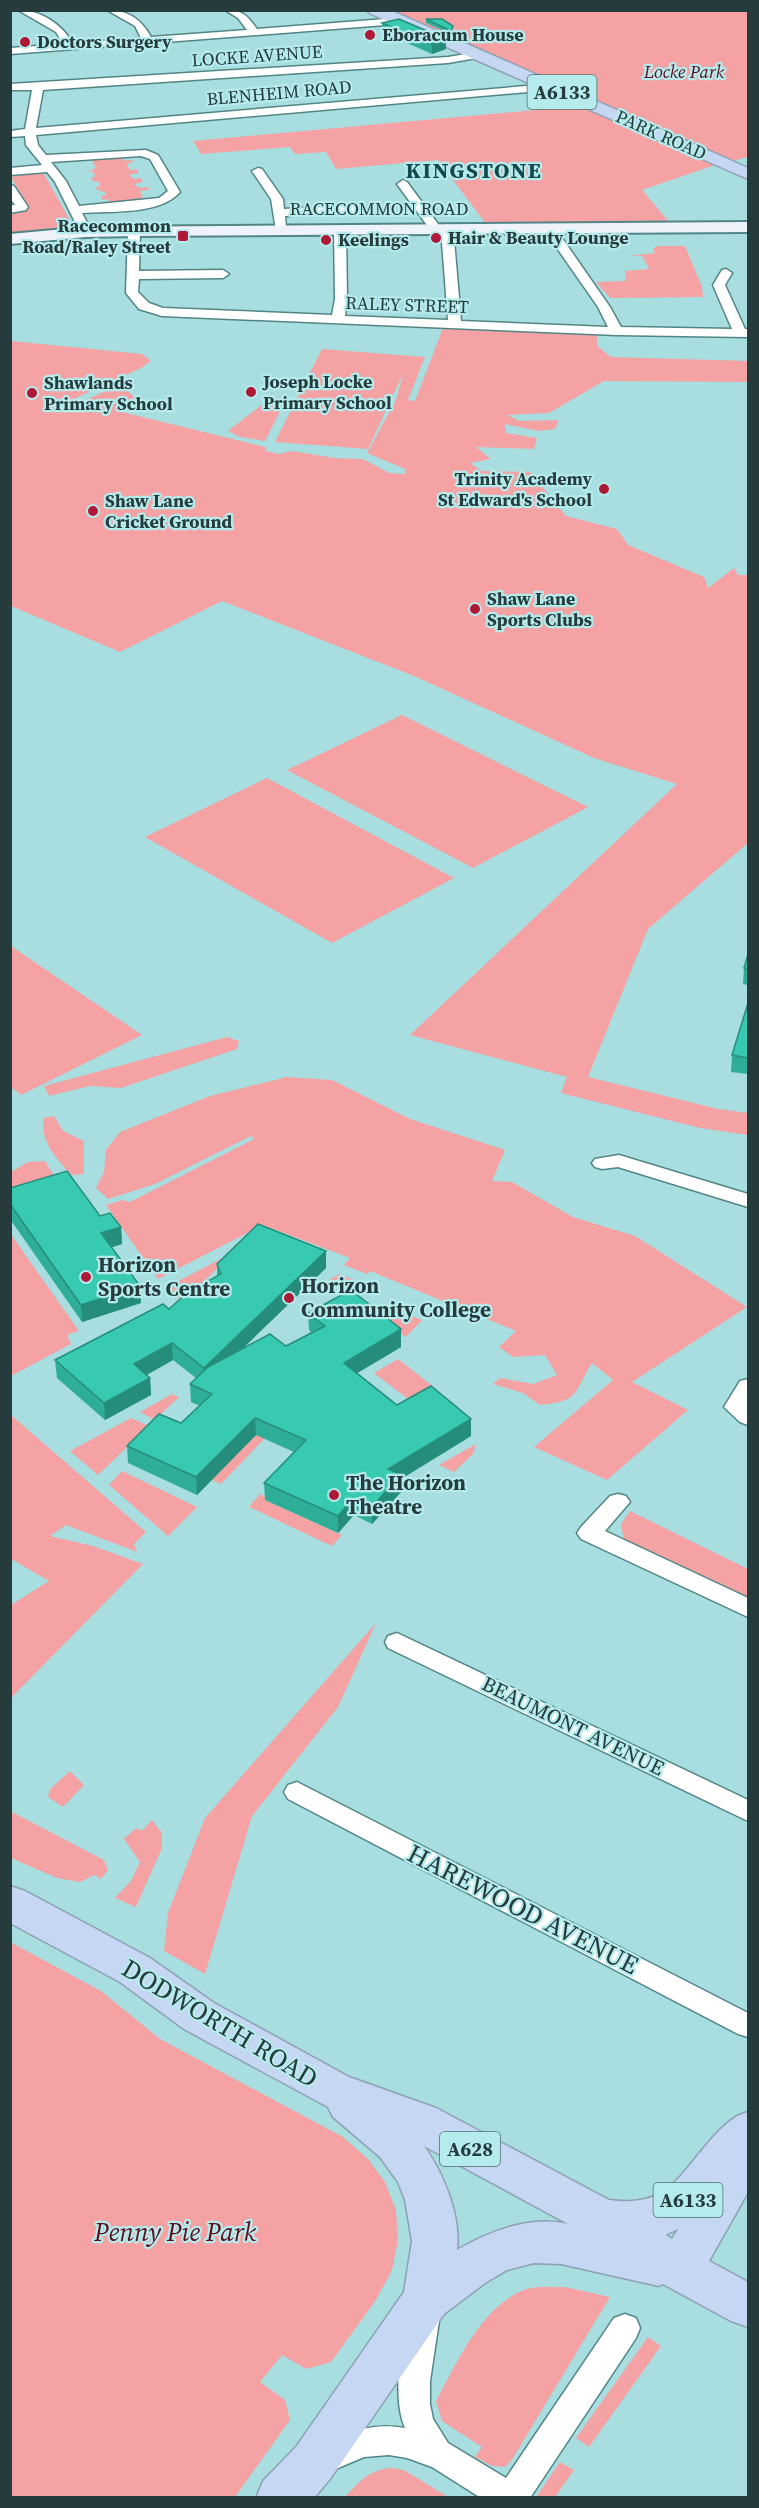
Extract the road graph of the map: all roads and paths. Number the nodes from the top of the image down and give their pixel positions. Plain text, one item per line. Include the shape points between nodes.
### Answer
1 (23, 10) edge
2 (112, 10) edge
3 (230, 10) edge
4 (375, 10) edge
5 (398, 21) junction
6 (254, 32) junction
7 (148, 40) junction
8 (70, 46) junction
9 (10, 51) edge
10 (478, 55) junction
11 (10, 87) edge
12 (38, 87) junction
13 (550, 87) junction
14 (30, 133) junction
15 (10, 134) edge
16 (46, 163) junction
17 (258, 171) dead end
18 (10, 172) edge
19 (748, 174) edge
20 (403, 184) dead end
21 (10, 188) edge
22 (10, 208) edge
23 (352, 209) dead end
24 (76, 210) junction
25 (338, 218) junction
26 (279, 221) junction
27 (748, 227) edge
28 (549, 228) junction
29 (442, 229) junction
30 (134, 231) junction
31 (87, 232) junction
32 (10, 239) edge
33 (726, 273) dead end
34 (223, 274) dead end
35 (134, 275) junction
36 (338, 320) junction
37 (455, 325) junction
38 (617, 331) junction
39 (744, 333) edge
40 (602, 1163) dead end
41 (748, 1201) edge
42 (748, 1386) edge
43 (748, 1417) edge
44 (618, 1502) dead end
45 (748, 1608) edge
46 (397, 1642) dead end
47 (297, 1792) dead end
48 (748, 1811) edge
49 (10, 1903) edge
50 (748, 2025) edge
51 (333, 2090) junction
52 (748, 2131) edge
53 (748, 2149) edge
54 (602, 2219) junction
55 (679, 2269) junction
56 (427, 2299) junction
57 (748, 2306) edge
58 (625, 2328) dead end
59 (436, 2452) junction
60 (308, 2480) edge
61 (281, 2498) edge
62 (510, 2498) edge

1 - 8 street via 60,30
2 - 7 street via 139,24
3 - 6 street via 242,16
4 - 5 highway, PARK ROAD / A6133
5 - 6 street
5 - 10 highway, PARK ROAD / A6133
6 - 7 street
7 - 8 street
8 - 9 street
10 - 12 street, LOCKE AVENUE
10 - 13 highway, PARK ROAD / A6133
11 - 12 street, LOCKE AVENUE
12 - 14 street
13 - 14 street, BLENHEIM ROAD
13 - 19 highway, PARK ROAD / A6133
14 - 15 street, BLENHEIM ROAD
14 - 16 street via 32,145
16 - 18 street
16 - 24 street
16 - 24 street via 142,152 154,157 174,192 152,204
17 - 26 street via 277,200
20 - 29 street
21 - 22 street via 22,207
23 - 25 street
24 - 31 street
25 - 26 street, RACECOMMON ROAD
25 - 29 street, RACECOMMON ROAD
25 - 36 street
26 - 30 street, RACECOMMON ROAD
27 - 28 street, RACECOMMON ROAD
28 - 29 street, RACECOMMON ROAD
28 - 38 street
29 - 37 street
30 - 31 street, RACECOMMON ROAD
30 - 35 street, RALEY STREET
31 - 32 street, RACECOMMON ROAD
33 - 39 street via 719,285
34 - 35 street
35 - 36 street, RALEY STREET via 132,292 136,299 162,312
36 - 37 street, RALEY STREET
37 - 38 street, RALEY STREET
38 - 39 street, RALEY STREET
40 - 41 street via 619,1161
42 - 43 street via 735,1407
44 - 45 street via 590,1533
46 - 48 street, BEAUMONT AVENUE
47 - 50 street, HAREWOOD AVENUE
49 - 51 highway, DODWORTH ROAD / A628 via 135,1970 199,2016
51 - 54 highway, DODWORTH ROAD / A628 via 420,2122
51 - 56 highway, A628 via 396,2144 416,2171 428,2200 435,2241
52 - 54 highway, A6133 via 686,2203 651,2220 631,2223
53 - 55 highway, A6133
54 - 55 highway, DODWORTH ROAD / A628
55 - 56 highway, A628 via 561,2243 534,2242 496,2252
55 - 57 highway, DODWORTH ROAD / A628
56 - 59 street via 413,2394 423,2432
56 - 60 highway, A628
58 - 62 street
59 - 60 street via 384,2440 367,2441
59 - 62 street
60 - 61 highway, A628

